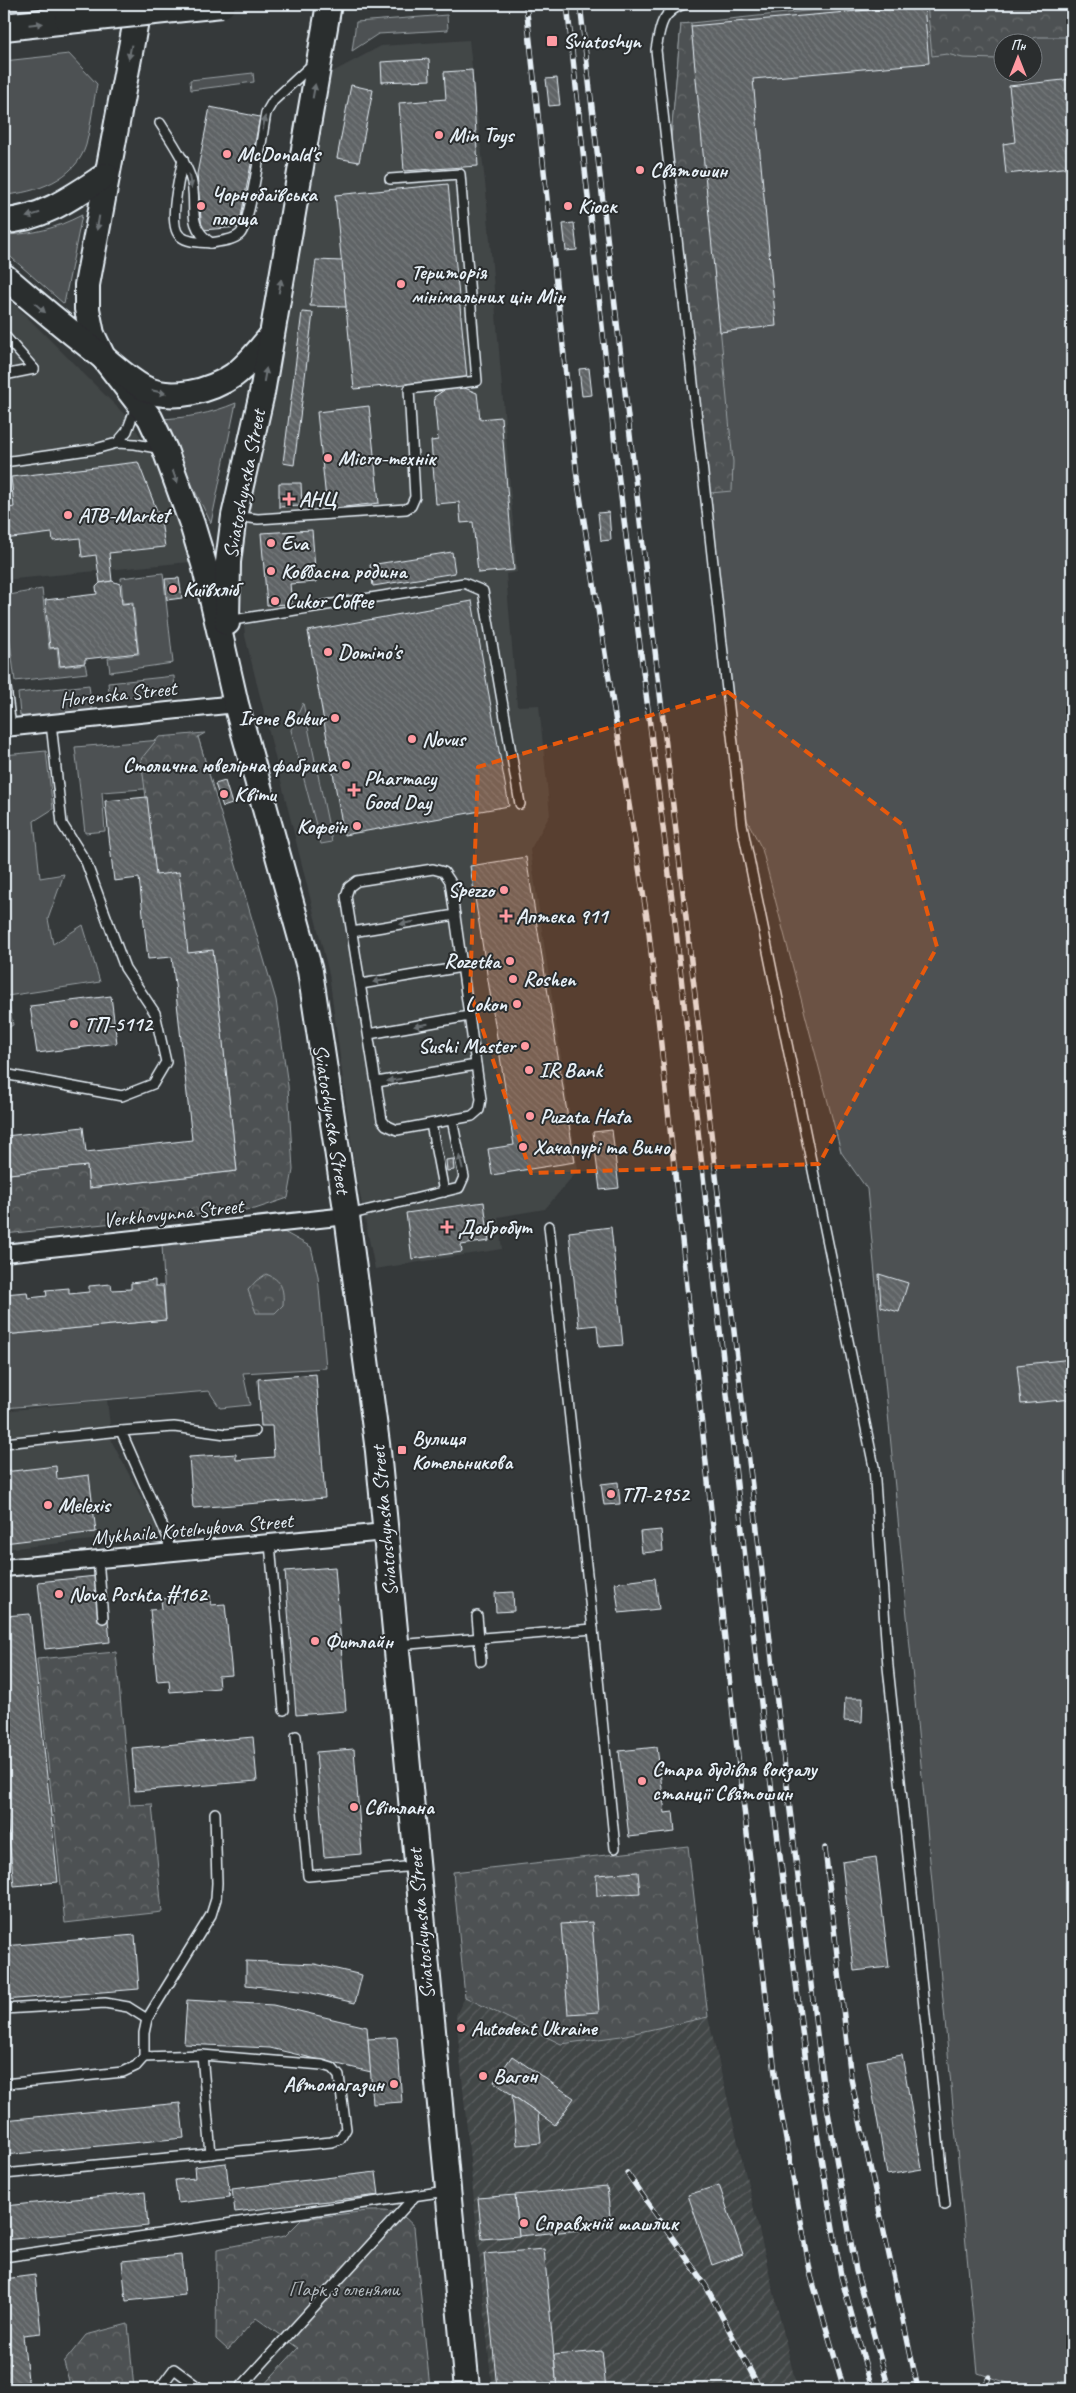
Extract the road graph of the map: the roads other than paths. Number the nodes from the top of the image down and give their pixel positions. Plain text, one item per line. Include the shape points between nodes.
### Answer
1 (139, 4) edge
2 (222, 4) edge
3 (329, 4) edge
4 (684, 4) edge
5 (4, 27) edge
6 (320, 57) junction
7 (160, 123) dead end
8 (183, 158) junction
9 (106, 175) junction
10 (390, 179) dead end
11 (4, 221) edge
12 (211, 243) junction
13 (4, 276) edge
14 (272, 334) junction
15 (4, 335) edge
16 (103, 358) junction
17 (4, 375) edge
18 (137, 402) junction
19 (116, 443) junction
20 (165, 450) junction
21 (4, 462) edge
22 (234, 516) junction
23 (227, 621) junction
24 (228, 665) junction
25 (4, 672) edge
26 (236, 704) junction
27 (51, 723) junction
28 (8, 728) edge
29 (520, 804) dead end
30 (455, 915) junction
31 (352, 932) junction
32 (462, 967) junction
33 (361, 984) junction
34 (470, 1016) junction
35 (369, 1034) junction
36 (476, 1065) junction
37 (4, 1074) edge
38 (377, 1082) junction
39 (452, 1120) junction
40 (431, 1124) junction
41 (444, 1192) junction
42 (347, 1216) junction
43 (549, 1226) dead end
44 (4, 1252) edge
45 (121, 1431) junction
46 (255, 1431) dead end
47 (4, 1443) edge
48 (385, 1532) junction
49 (270, 1543) junction
50 (169, 1553) junction
51 (98, 1559) junction
52 (4, 1568) edge
53 (477, 1616) dead end
54 (104, 1618) dead end
55 (593, 1629) junction
56 (479, 1638) junction
57 (394, 1645) junction
58 (481, 1661) dead end
59 (284, 1710) dead end
60 (296, 1736) dead end
61 (215, 1812) dead end
62 (615, 1848) dead end
63 (416, 1866) junction
64 (4, 2009) edge
65 (146, 2020) junction
66 (202, 2055) junction
67 (144, 2057) junction
68 (4, 2084) edge
69 (211, 2154) junction
70 (4, 2174) edge
71 (446, 2191) junction
72 (416, 2195) junction
73 (945, 2205) dead end
74 (4, 2257) edge
75 (159, 2389) edge
76 (201, 2389) edge
77 (239, 2389) edge
78 (467, 2389) edge

1 -> 9 main road
5 -> 2 main road, bridge
3 - 6 main road, Sviatoshynska Street
4 - 73 lane via 673,8 665,17 656,50 742,826 874,1467 888,1667
12 -> 6 lane via 241,234 266,113 273,101
14 -> 6 main road, Sviatoshynska Street
7 - 8 lane
8 -> 12 lane via 191,178 194,223 200,236
8 - 12 lane via 175,204 175,227 179,236 190,242
9 -> 11 main road via 60,205 37,215
9 -> 16 main road via 87,293 92,334
10 - 22 lane via 460,174 477,381 410,390 415,497 406,509 258,519
13 -> 16 main road
16 -> 14 main road via 145,388 165,394 197,391 234,374 249,362
22 -> 14 main road, Sviatoshynska Street
15 - 17 lane via 34,369
16 - 18 main road, Sviatoshynska Street
18 - 19 lane via 127,431
18 - 20 main road, Sviatoshynska Street via 150,418
19 - 20 lane
19 - 21 lane
20 -> 24 main road, Sviatoshynska Street via 204,564
22 - 23 main road, Sviatoshynska Street via 228,562
23 - 24 main road, Sviatoshynska Street
23 - 29 lane via 464,583 483,591
24 - 26 main road, Sviatoshynska Street
25 - 28 lane
26 - 27 street, Horenska Street
26 - 42 main road, Sviatoshynska Street via 310,971
27 - 28 street, Horenska Street
27 - 37 lane via 62,824 86,862 126,968 155,1013 166,1062 154,1084 122,1096
30 -> 31 lane
30 - 31 lane via 450,881 444,872 433,869 357,881 349,887 346,896
30 - 32 lane
31 - 33 lane
32 -> 33 lane
32 - 34 lane
33 - 35 lane
34 -> 35 lane
34 - 36 lane
35 - 38 lane
36 -> 38 lane
36 - 39 lane via 481,1100 479,1110 472,1116
38 - 40 lane via 382,1120 386,1125 397,1130
39 - 40 lane
41 -> 39 lane via 459,1188 464,1177
40 - 41 lane
41 - 42 lane
42 - 44 street, Verkhovynna Street
42 - 48 main road, Sviatoshynska Street via 378,1451
43 - 55 lane
45 - 46 lane via 174,1427 226,1434
45 - 47 lane
45 - 50 lane via 168,1538
48 - 49 street, Mykhaila Kotelnykova Street
48 - 57 main road, Sviatoshynska Street
49 - 50 street, Mykhaila Kotelnykova Street
49 - 59 lane
50 - 51 street, Mykhaila Kotelnykova Street
51 - 52 street, Mykhaila Kotelnykova Street
51 - 54 lane
53 - 56 lane
55 - 56 lane
55 - 62 lane
56 - 57 lane
56 - 58 lane
57 - 63 main road, Sviatoshynska Street
60 - 63 lane via 308,1876
61 - 65 lane via 217,1883 213,1907
63 - 71 main road, Sviatoshynska Street
64 - 65 lane via 105,2003 128,2006
65 - 67 lane
66 - 67 lane
66 - 69 lane
66 - 69 lane via 293,2061 332,2068 340,2076 346,2129 340,2139 331,2142
67 - 68 lane via 136,2066 123,2072
69 - 70 lane
71 - 72 lane
71 - 78 main road, Sviatoshynska Street
72 - 74 lane
72 - 77 lane
75 - 76 lane via 174,2369

